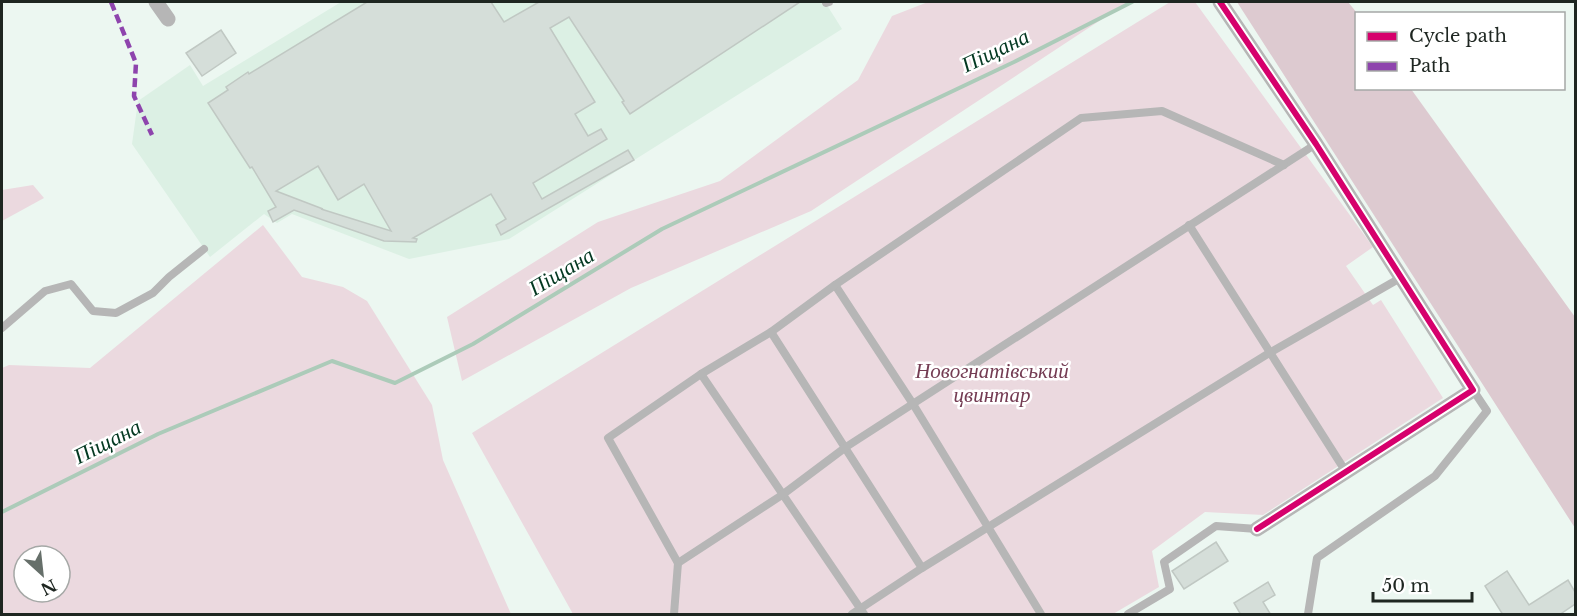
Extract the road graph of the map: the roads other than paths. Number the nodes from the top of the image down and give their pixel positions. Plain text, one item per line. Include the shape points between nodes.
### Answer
1 (156, 2) edge
2 (1220, 2) edge
3 (168, 19) dead end
4 (1316, 144) junction
5 (1284, 165) junction
6 (1190, 225) junction
7 (204, 249) dead end
8 (1402, 278) junction
9 (836, 285) junction
10 (2, 328) edge
11 (771, 332) junction
12 (1271, 352) junction
13 (701, 374) junction
14 (1473, 390) junction
15 (913, 404) junction
16 (846, 447) junction
17 (1346, 472) junction
18 (782, 495) junction
19 (989, 526) junction
20 (1257, 529) joint
21 (678, 562) junction
22 (921, 568) junction
23 (862, 612) edge
24 (674, 615) edge
25 (852, 615) edge
26 (1041, 615) edge
27 (1128, 615) edge
28 (1308, 615) edge

1 - 3 street
2 - 4 street
4 - 5 lane
4 - 8 street
5 - 6 lane
5 - 9 lane via 1162,111 1081,118
6 - 12 lane
6 - 15 lane
7 - 10 lane via 153,293 116,313 93,311 71,284 45,291
8 - 12 lane
8 - 14 street
9 - 11 lane
9 - 15 lane
11 - 13 lane
11 - 16 lane
12 - 17 lane
12 - 19 lane
13 - 18 lane
13 - 21 lane via 608,438
14 - 17 street
14 - 28 lane via 1487,411 1435,476 1317,558
15 - 16 lane
15 - 19 lane
16 - 18 lane
16 - 22 lane
17 - 20 street
18 - 21 lane
18 - 23 lane
19 - 22 lane
19 - 26 lane
20 - 27 lane via 1215,526 1164,562 1170,590
21 - 24 lane
22 - 23 lane
23 - 25 lane

